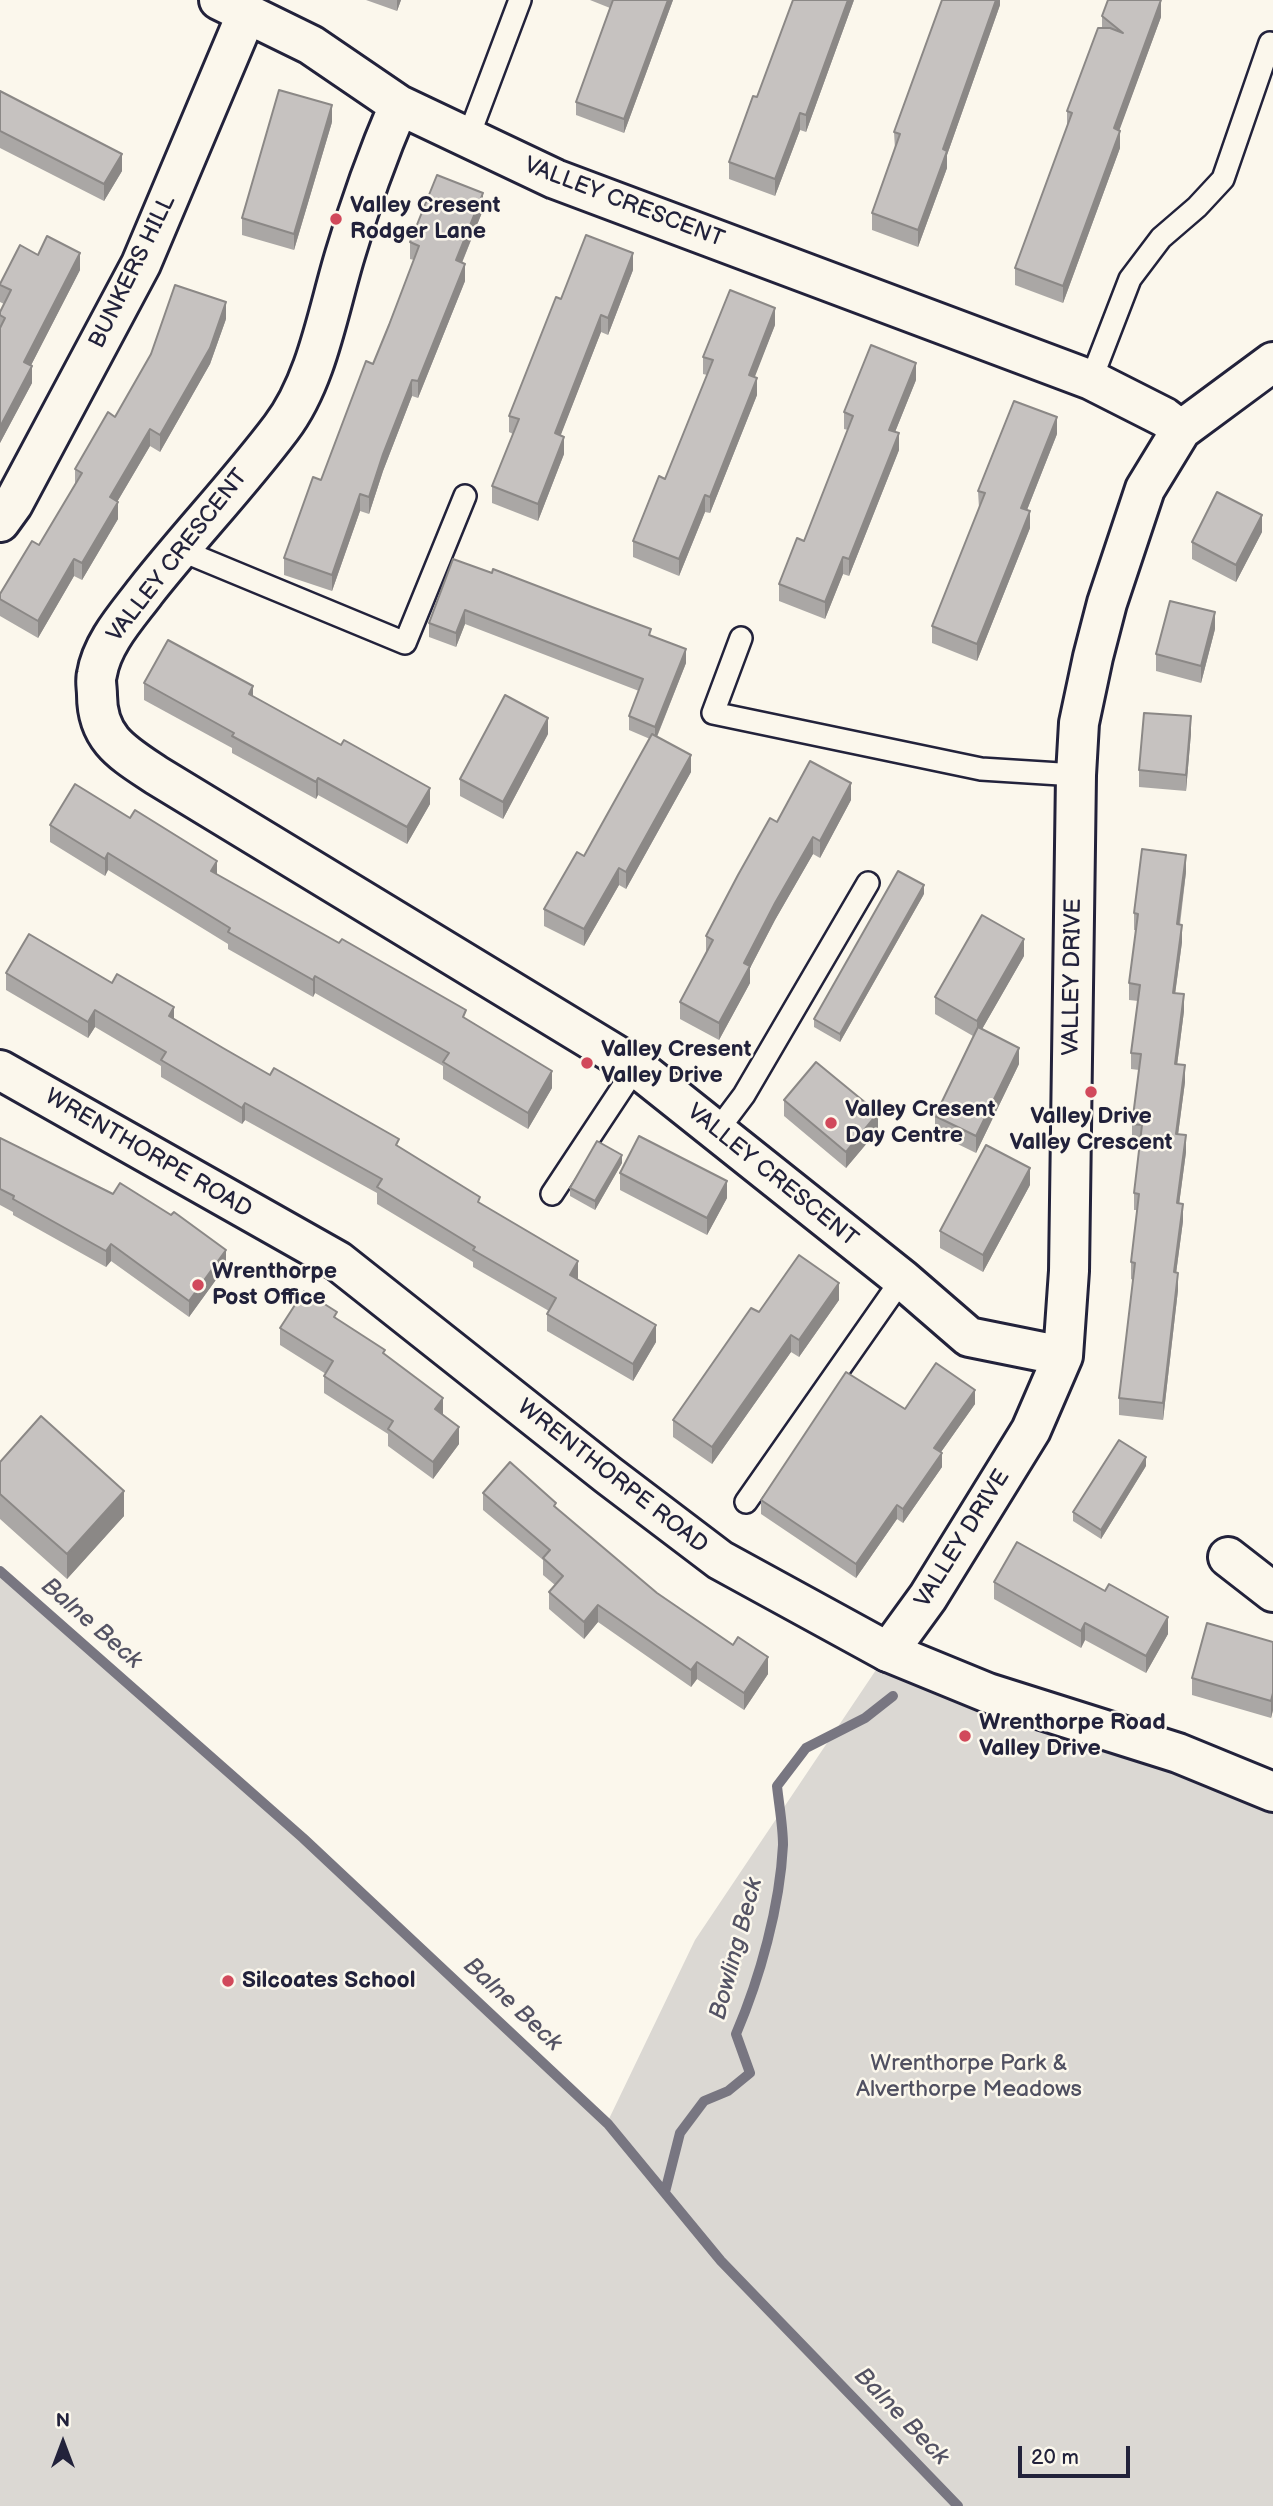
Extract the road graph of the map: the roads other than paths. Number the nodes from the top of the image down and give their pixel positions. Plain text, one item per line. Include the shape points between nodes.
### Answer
1 (520, 0) edge
2 (233, 6) edge
3 (1270, 43) dead end
4 (399, 105) junction
5 (468, 138) junction
6 (1273, 362) edge
7 (1091, 380) junction
8 (1181, 430) junction
9 (465, 496) dead end
10 (0, 522) edge
11 (178, 549) junction
12 (741, 638) dead end
13 (1076, 775) junction
14 (868, 883) dead end
15 (636, 1067) junction
16 (0, 1070) edge
17 (717, 1131) junction
18 (552, 1194) dead end
19 (902, 1279) junction
20 (1063, 1356) junction
21 (746, 1502) dead end
22 (1228, 1557) dead end
23 (1273, 1592) edge
24 (888, 1652) junction
25 (1273, 1792) edge

1 - 5 lane
2 - 4 street via 311,45
2 - 10 street, BUNKERS HILL via 141,264
3 - 7 lane via 1223,179 1161,238 1130,279
4 - 5 street, VALLEY CRESCENT
4 - 11 street, VALLEY CRESCENT via 350,237 306,387 282,427
5 - 7 street, VALLEY CRESCENT via 555,179
6 - 8 street, VALLEY DRIVE
7 - 8 street, VALLEY CRESCENT
8 - 13 street, VALLEY DRIVE via 1145,489 1107,603 1079,723
9 - 11 lane via 405,643
11 - 15 street, VALLEY CRESCENT via 124,619 97,674 101,728 117,749
12 - 13 lane via 713,713 981,769
13 - 20 street, VALLEY DRIVE via 1069,1270
14 - 17 lane via 744,1095
15 - 17 street, VALLEY CRESCENT
15 - 18 lane
16 - 24 street, WRENTHORPE ROAD via 338,1261 720,1560
17 - 19 street, VALLEY CRESCENT
19 - 20 street, VALLEY CRESCENT via 969,1337
19 - 21 lane
20 - 24 street, VALLEY DRIVE via 1031,1430 928,1597
22 - 23 street
24 - 25 street, WRENTHORPE ROAD via 988,1693 1178,1754

